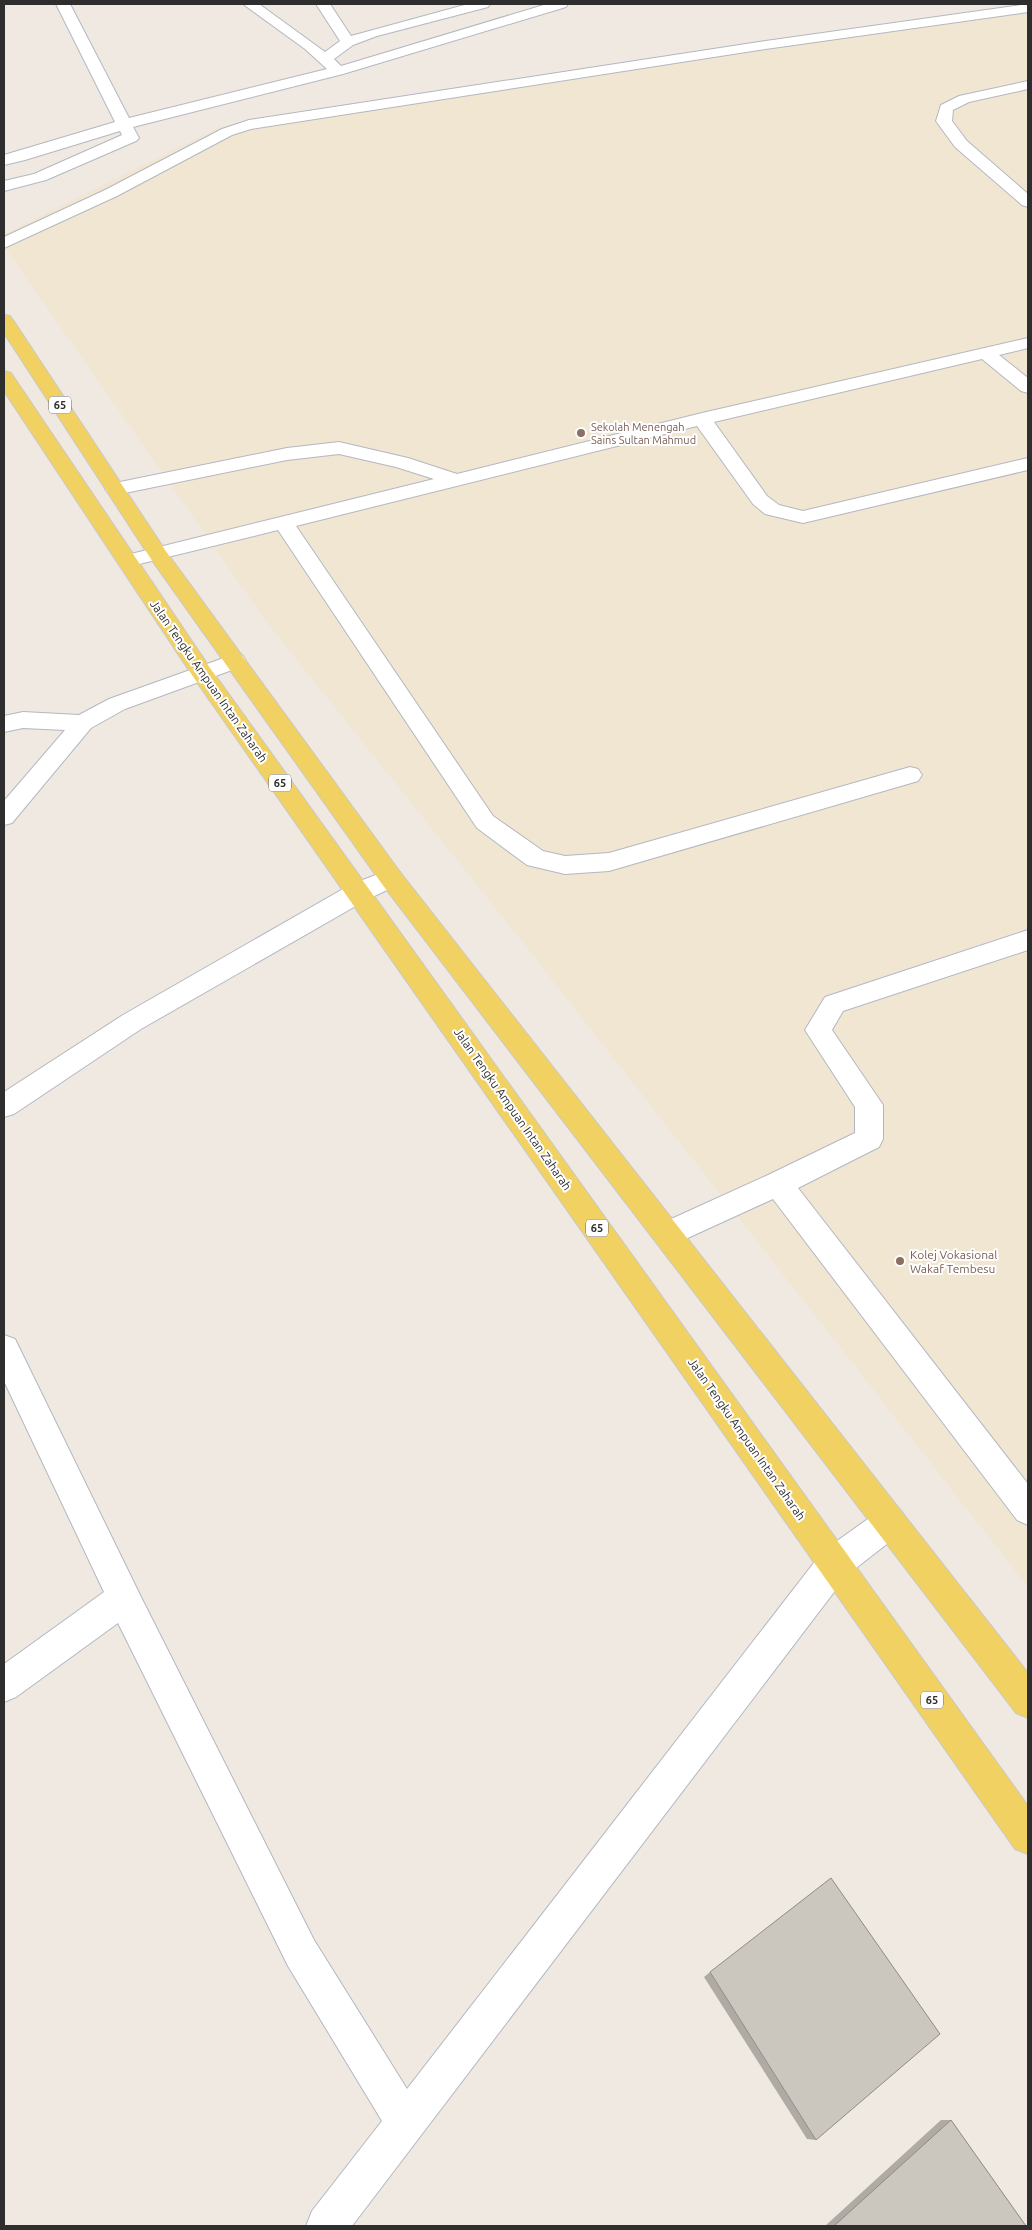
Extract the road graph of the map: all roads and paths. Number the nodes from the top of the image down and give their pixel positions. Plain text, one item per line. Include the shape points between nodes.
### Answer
1 (63, 4) edge
2 (250, 4) edge
3 (324, 4) edge
4 (484, 4) edge
5 (561, 4) edge
6 (1028, 8) edge
7 (348, 42) junction
8 (325, 59) junction
9 (338, 71) junction
10 (1028, 85) edge
11 (128, 131) junction
12 (4, 160) edge
13 (40, 177) junction
14 (4, 186) edge
15 (10, 201) dead end
16 (1028, 202) edge
17 (4, 243) edge
18 (4, 320) edge
19 (1028, 343) edge
20 (985, 353) junction
21 (4, 377) edge
22 (1028, 387) edge
23 (702, 419) junction
24 (1028, 464) edge
25 (457, 480) junction
26 (115, 489) junction
27 (284, 523) junction
28 (158, 554) junction
29 (127, 561) junction
30 (235, 661) junction
31 (202, 673) junction
32 (83, 723) junction
33 (4, 724) edge
34 (910, 775) dead end
35 (4, 817) edge
36 (391, 878) junction
37 (359, 892) junction
38 (1028, 940) edge
39 (4, 1106) edge
40 (778, 1184) junction
41 (668, 1234) junction
42 (4, 1349) edge
43 (1028, 1509) edge
44 (890, 1522) junction
45 (835, 1563) junction
46 (124, 1598) junction
47 (4, 1685) edge
48 (1028, 1701) edge
49 (1028, 1836) edge
50 (406, 2123) junction
51 (327, 2226) edge

1 - 11 street
2 - 8 street
3 - 7 street
4 - 7 street
5 - 9 street
6 - 17 street via 249,125 227,132 111,193
7 - 8 street
8 - 9 street
9 - 11 street via 231,96
10 - 16 street via 964,98 946,108 944,121 961,144
11 - 12 street
11 - 13 street
13 - 14 street
13 - 15 street
18 - 26 main road, 65
19 - 20 street
20 - 22 street
20 - 23 street
21 - 29 main road, Jalan Tengku Ampuan Intan Zaharah / 65
23 - 24 street via 760,500 772,510 803,517
23 - 25 street
25 - 26 street via 401,462 339,448 287,454
25 - 27 street
26 - 28 main road, 65
27 - 28 street
27 - 34 street via 485,822 536,859 565,865 609,862
28 - 29 street
28 - 30 main road, 65
29 - 31 main road, Jalan Tengku Ampuan Intan Zaharah / 65
30 - 31 street
30 - 36 main road, 65
31 - 32 street via 117,704
31 - 37 main road, Jalan Tengku Ampuan Intan Zaharah / 65
32 - 33 street via 23,720
32 - 35 street
36 - 37 street
36 - 41 main road, 65
37 - 39 street via 132,1022
37 - 45 main road, Jalan Tengku Ampuan Intan Zaharah / 65
38 - 40 street via 834,1004 818,1030 868,1105 869,1139
40 - 41 street
40 - 43 street
41 - 44 main road, 65
42 - 46 street
44 - 45 street
44 - 48 main road, 65
45 - 49 main road, Jalan Tengku Ampuan Intan Zaharah / 65
45 - 50 street
46 - 47 street
46 - 50 street via 301,1953
50 - 51 street

